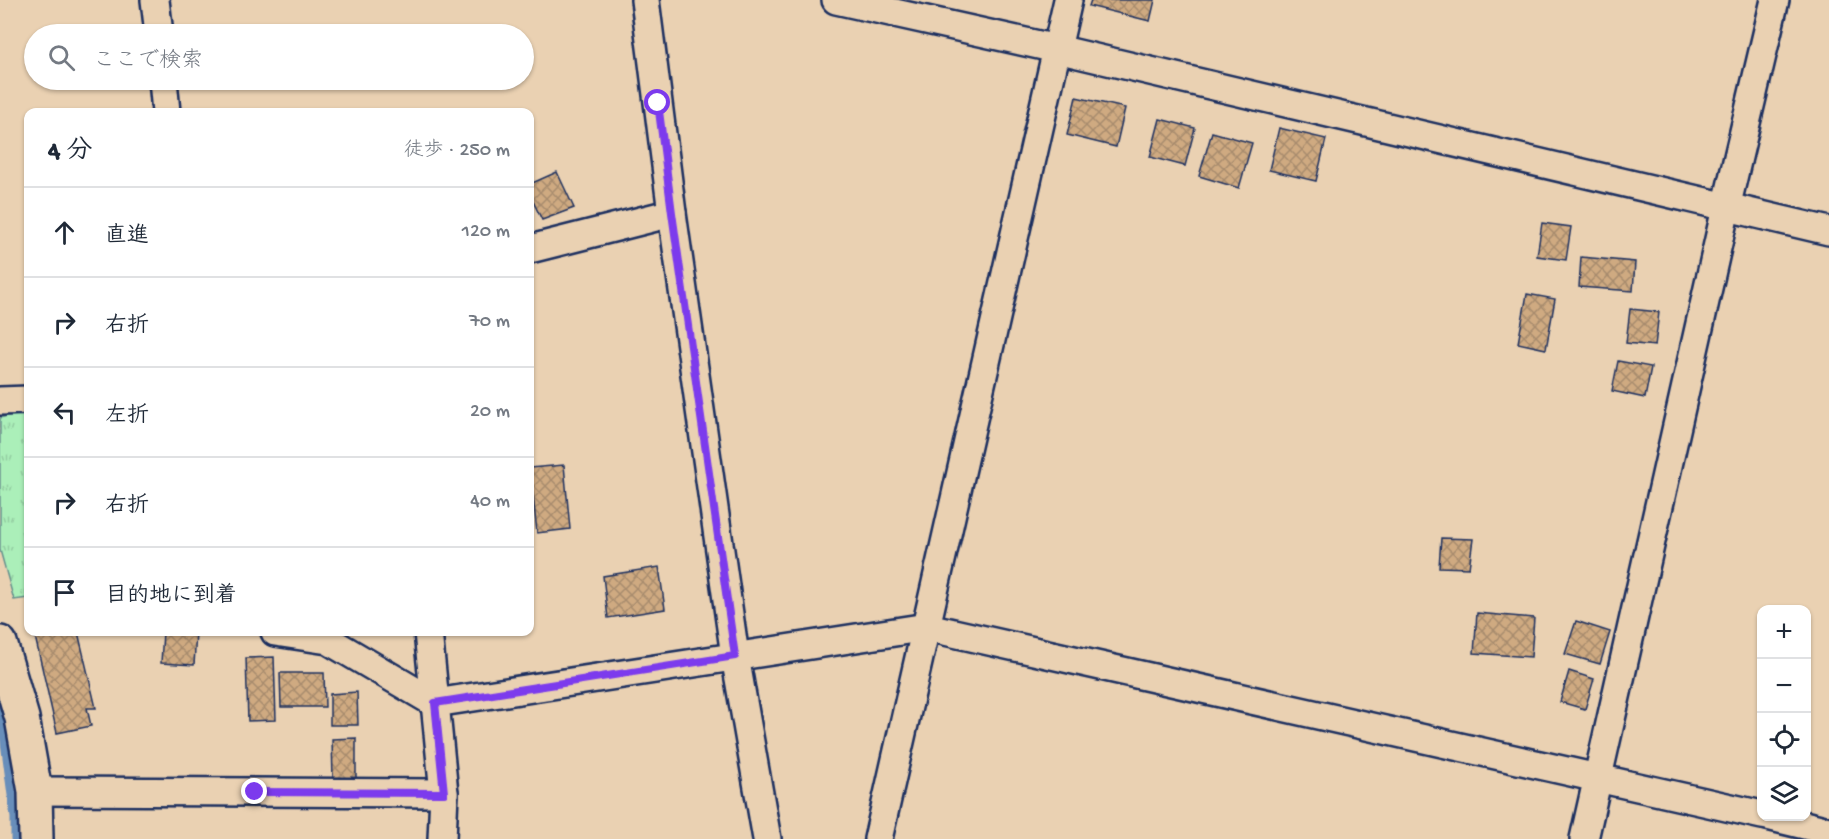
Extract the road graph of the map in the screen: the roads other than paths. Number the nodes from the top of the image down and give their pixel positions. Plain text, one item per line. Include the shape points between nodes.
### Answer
1 (155, 0) edge
2 (645, 0) edge
3 (836, 0) edge
4 (1068, 0) edge
5 (1775, 0) edge
6 (158, 24) edge
7 (1057, 49) junction
8 (164, 90) edge
9 (166, 108) edge
10 (1726, 208) junction
11 (672, 213) junction
12 (1829, 231) edge
13 (534, 248) edge
14 (0, 400) edge
15 (24, 400) edge
16 (927, 627) junction
17 (302, 636) edge
18 (428, 636) edge
19 (0, 643) edge
20 (735, 656) junction
21 (435, 703) junction
22 (1598, 778) junction
23 (35, 791) junction
24 (444, 793) junction
25 (1757, 814) edge
26 (1788, 821) edge
27 (1829, 831) edge
28 (36, 839) edge
29 (442, 839) edge
30 (767, 839) edge
31 (878, 839) edge
32 (1584, 839) edge

1 - 6 street
2 - 11 street
3 - 7 street
4 - 7 street
5 - 10 street
7 - 10 street
7 - 16 street
8 - 9 street
10 - 12 street
10 - 22 street
11 - 13 street
11 - 20 street
14 - 15 street
16 - 20 street
16 - 22 street
16 - 31 street
17 - 21 street via 328,640
18 - 21 street
19 - 23 street via 22,718
20 - 21 street
20 - 30 street
21 - 24 street
22 - 25 street
22 - 32 street
23 - 24 street
23 - 28 street
24 - 29 street
26 - 27 street

